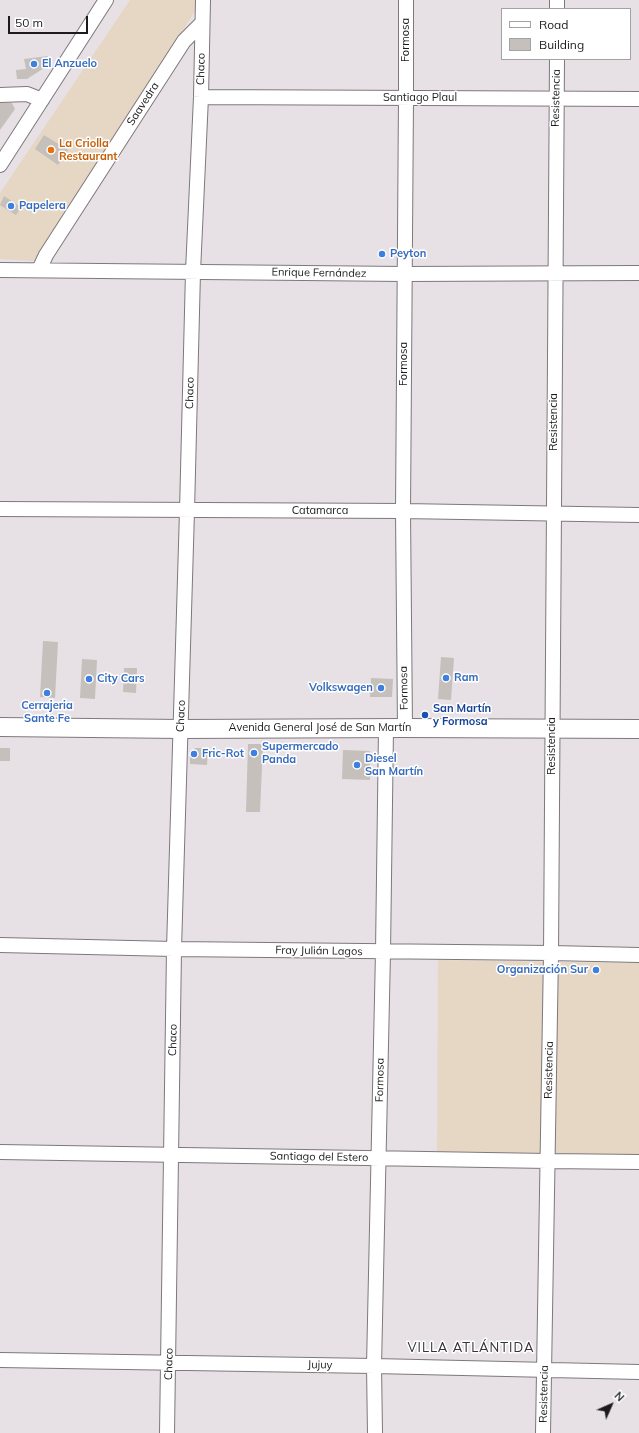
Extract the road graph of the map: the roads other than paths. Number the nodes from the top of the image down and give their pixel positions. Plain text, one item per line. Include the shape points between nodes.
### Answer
1 (106, 0) edge
2 (203, 0) edge
3 (406, 0) edge
4 (202, 23) junction
5 (557, 60) edge
6 (0, 95) edge
7 (201, 97) junction
8 (406, 98) junction
9 (556, 98) junction
10 (639, 98) edge
11 (42, 100) junction
12 (0, 165) edge
13 (0, 270) edge
14 (39, 270) junction
15 (193, 272) junction
16 (554, 273) junction
17 (639, 273) edge
18 (404, 274) junction
19 (0, 509) edge
20 (188, 511) junction
21 (402, 511) junction
22 (553, 513) junction
23 (639, 515) edge
24 (0, 727) edge
25 (386, 728) junction
26 (405, 728) junction
27 (552, 728) junction
28 (181, 729) junction
29 (639, 729) edge
30 (0, 945) edge
31 (174, 950) junction
32 (383, 952) junction
33 (551, 953) junction
34 (639, 955) edge
35 (0, 1152) edge
36 (172, 1155) junction
37 (378, 1158) junction
38 (548, 1161) junction
39 (639, 1162) edge
40 (0, 1360) edge
41 (169, 1363) junction
42 (374, 1366) junction
43 (545, 1370) junction
44 (639, 1372) edge
45 (168, 1433) edge
46 (375, 1433) edge
47 (543, 1433) edge

1 - 11 street
2 - 4 street, Chaco
3 - 8 street, Formosa
4 - 7 street, Chaco
4 - 14 street, Saavedra via 184,41 46,255
5 - 9 street, Resistencia
6 - 11 street via 27,94
7 - 8 street, Santiago Plaul
7 - 15 street, Chaco
8 - 9 street, Santiago Plaul
8 - 18 street, Formosa
9 - 10 street, Santiago Plaul
9 - 16 street, Resistencia
11 - 12 street
13 - 14 street, Enrique Fernández
14 - 15 street, Enrique Fernández
15 - 18 street, Enrique Fernández
15 - 20 street, Chaco
16 - 17 street, Enrique Fernández
16 - 18 street, Enrique Fernández
16 - 22 street, Resistencia
18 - 21 street, Formosa
19 - 20 street, Catamarca
20 - 21 street, Catamarca
20 - 28 street, Chaco
21 - 22 street, Catamarca
21 - 26 street, Formosa
22 - 23 street, Catamarca
22 - 27 street, Resistencia
24 - 28 main road, Avenida General José de San Martín
25 - 26 main road, Avenida General José de San Martín
25 - 28 main road, Avenida General José de San Martín
25 - 32 street, Formosa
26 - 27 main road, Avenida General José de San Martín
27 - 29 main road, Avenida General José de San Martín
27 - 33 street, Resistencia
28 - 31 street, Chaco
30 - 31 street, Fray Julián Lagos
31 - 32 street, Fray Julián Lagos
31 - 36 street, Chaco
32 - 33 street, Fray Julián Lagos
32 - 37 street, Formosa
33 - 34 street, Fray Julián Lagos
33 - 38 street, Resistencia
35 - 36 street, Santiago del Estero
36 - 37 street, Santiago del Estero
36 - 41 street, Chaco
37 - 38 street, Santiago del Estero
37 - 42 street, Formosa
38 - 39 street, Santiago del Estero
38 - 43 street, Resistencia
40 - 41 street, Jujuy
41 - 42 street, Jujuy
41 - 45 street, Chaco
42 - 43 street, Jujuy
42 - 46 street, Formosa
43 - 44 street, Jujuy
43 - 47 street, Resistencia

